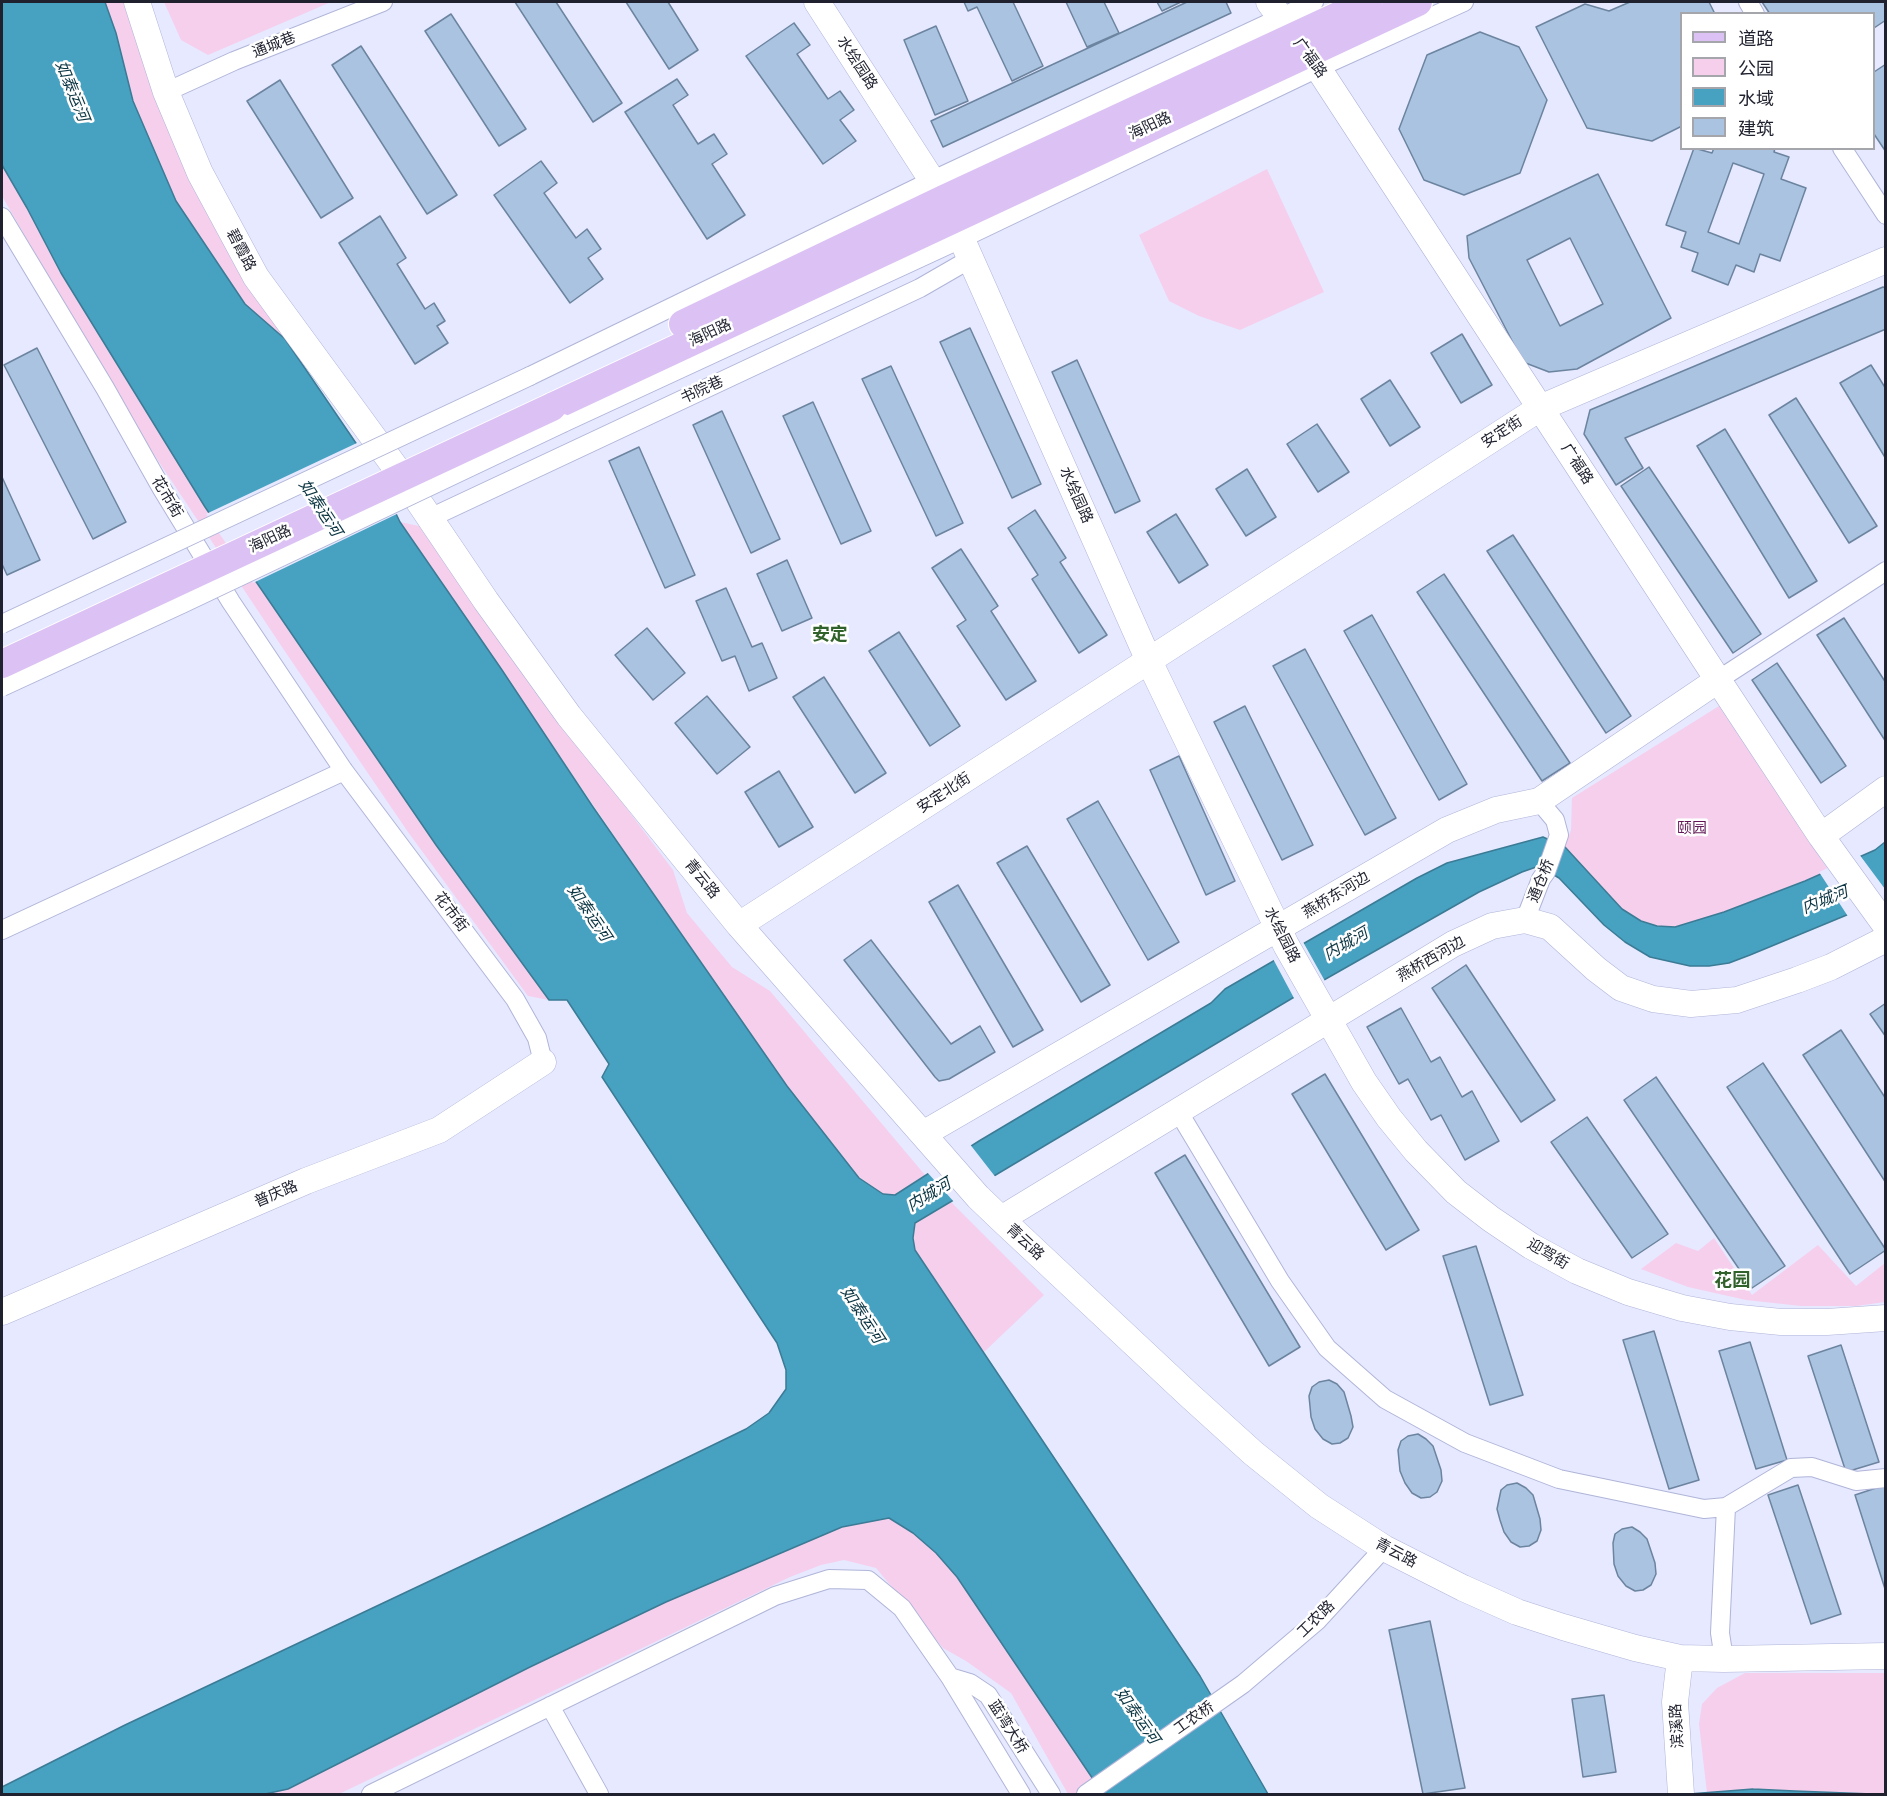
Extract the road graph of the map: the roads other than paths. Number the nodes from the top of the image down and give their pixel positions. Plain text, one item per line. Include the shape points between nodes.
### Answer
1 (138, 2) edge
2 (383, 2) edge
3 (817, 2) edge
4 (1314, 2) edge
5 (1368, 2) edge
6 (1418, 2) edge
7 (1464, 2) edge
8 (1293, 35) edge
9 (166, 92) junction
10 (1843, 150) edge
11 (1886, 215) edge
12 (2, 217) edge
13 (953, 219) junction
14 (1886, 260) edge
15 (546, 400) junction
16 (1540, 408) junction
17 (398, 471) joint
18 (430, 518) junction
19 (1886, 571) edge
20 (2, 624) edge
21 (2, 646) edge
22 (1149, 661) junction
23 (2, 664) edge
24 (1718, 680) junction
25 (2, 687) edge
26 (344, 771) junction
27 (1886, 789) edge
28 (1539, 801) junction
29 (1821, 836) junction
30 (1525, 920) junction
31 (1881, 920) edge
32 (739, 925) junction
33 (2, 930) edge
34 (1282, 937) junction
35 (1886, 939) edge
36 (1322, 1010) junction
37 (543, 1062) joint
38 (1178, 1111) junction
39 (923, 1134) junction
40 (1001, 1219) junction
41 (2, 1312) edge
42 (1886, 1318) edge
43 (1886, 1478) edge
44 (1726, 1507) junction
45 (1384, 1548) junction
46 (1886, 1656) edge
47 (1680, 1658) junction
48 (1724, 1659) junction
49 (950, 1677) junction
50 (1243, 1684) joint
51 (550, 1706) junction
52 (371, 1794) edge
53 (599, 1794) edge
54 (1022, 1794) edge
55 (1051, 1794) edge
56 (1086, 1794) edge
57 (1681, 1794) edge

1 - 9 street, 碧霞路
2 - 9 street, 通城巷
3 - 13 street, 水绘园路
4 - 8 street
5 - 8 main road, 海阳路
6 - 8 main road, 海阳路
7 - 8 street
8 - 13 main road, 海阳路
8 - 13 street
8 - 16 street, 广福路
9 - 17 street, 碧霞路 via 200,173 256,277
10 - 11 street
12 - 26 street, 花市街 via 218,581
13 - 15 main road, 海阳路
13 - 15 street
13 - 18 street, 书院巷 via 920,288
13 - 22 street, 水绘园路
14 - 16 street, 安定街
15 - 20 street, bridge
15 - 21 main road, 海阳路
15 - 23 main road, 海阳路, bridge
15 - 25 street, bridge via 203,594
16 - 22 street, 安定街
16 - 24 street, 广福路
17 - 18 street, 青云路
18 - 32 street, 青云路 via 569,716
19 - 24 street
22 - 32 street, 安定北街
22 - 34 street, 水绘园路
24 - 28 street, 燕桥东河边
24 - 29 street, 广福路
26 - 33 street
26 - 37 street, 花市街 via 515,999 537,1038
27 - 29 street
28 - 30 street, 通仓桥 via 1555,820 1559,835
28 - 34 street, 燕桥东河边 via 1496,810 1447,830
29 - 31 street, 广福路
30 - 35 street, 燕桥西河边 via 1550,927 1621,988 1653,999 1691,1004 1737,1000 1831,967
30 - 36 street, 燕桥西河边 via 1492,926
32 - 39 street, 青云路
34 - 36 street, 水绘园路
34 - 39 street, 燕桥东河边
36 - 38 street, 燕桥西河边
36 - 42 street, 迎驾街 via 1364,1082 1416,1151 1456,1192 1531,1246 1628,1292 1682,1308 1793,1322
37 - 41 street, 普庆路 via 439,1130 306,1181
38 - 40 street, 燕桥西河边
38 - 44 street via 1280,1281 1327,1348 1385,1399 1465,1443 1559,1479 1704,1509
39 - 40 street, 青云路
40 - 45 street, 青云路 via 1253,1453 1319,1506
43 - 44 street via 1856,1481 1812,1467 1791,1468
44 - 48 street via 1720,1633
45 - 47 street, 青云路 via 1517,1612
45 - 50 street, 工农路 via 1317,1621
46 - 48 street, 青云路
47 - 48 street, 青云路
47 - 57 street, 滨溪路 via 1675,1702
49 - 51 street via 902,1608 868,1580 829,1579 775,1596
49 - 54 street
49 - 55 street, 蓝湾大桥 via 970,1683 988,1695
50 - 56 street, 工农桥
51 - 52 street
51 - 53 street

